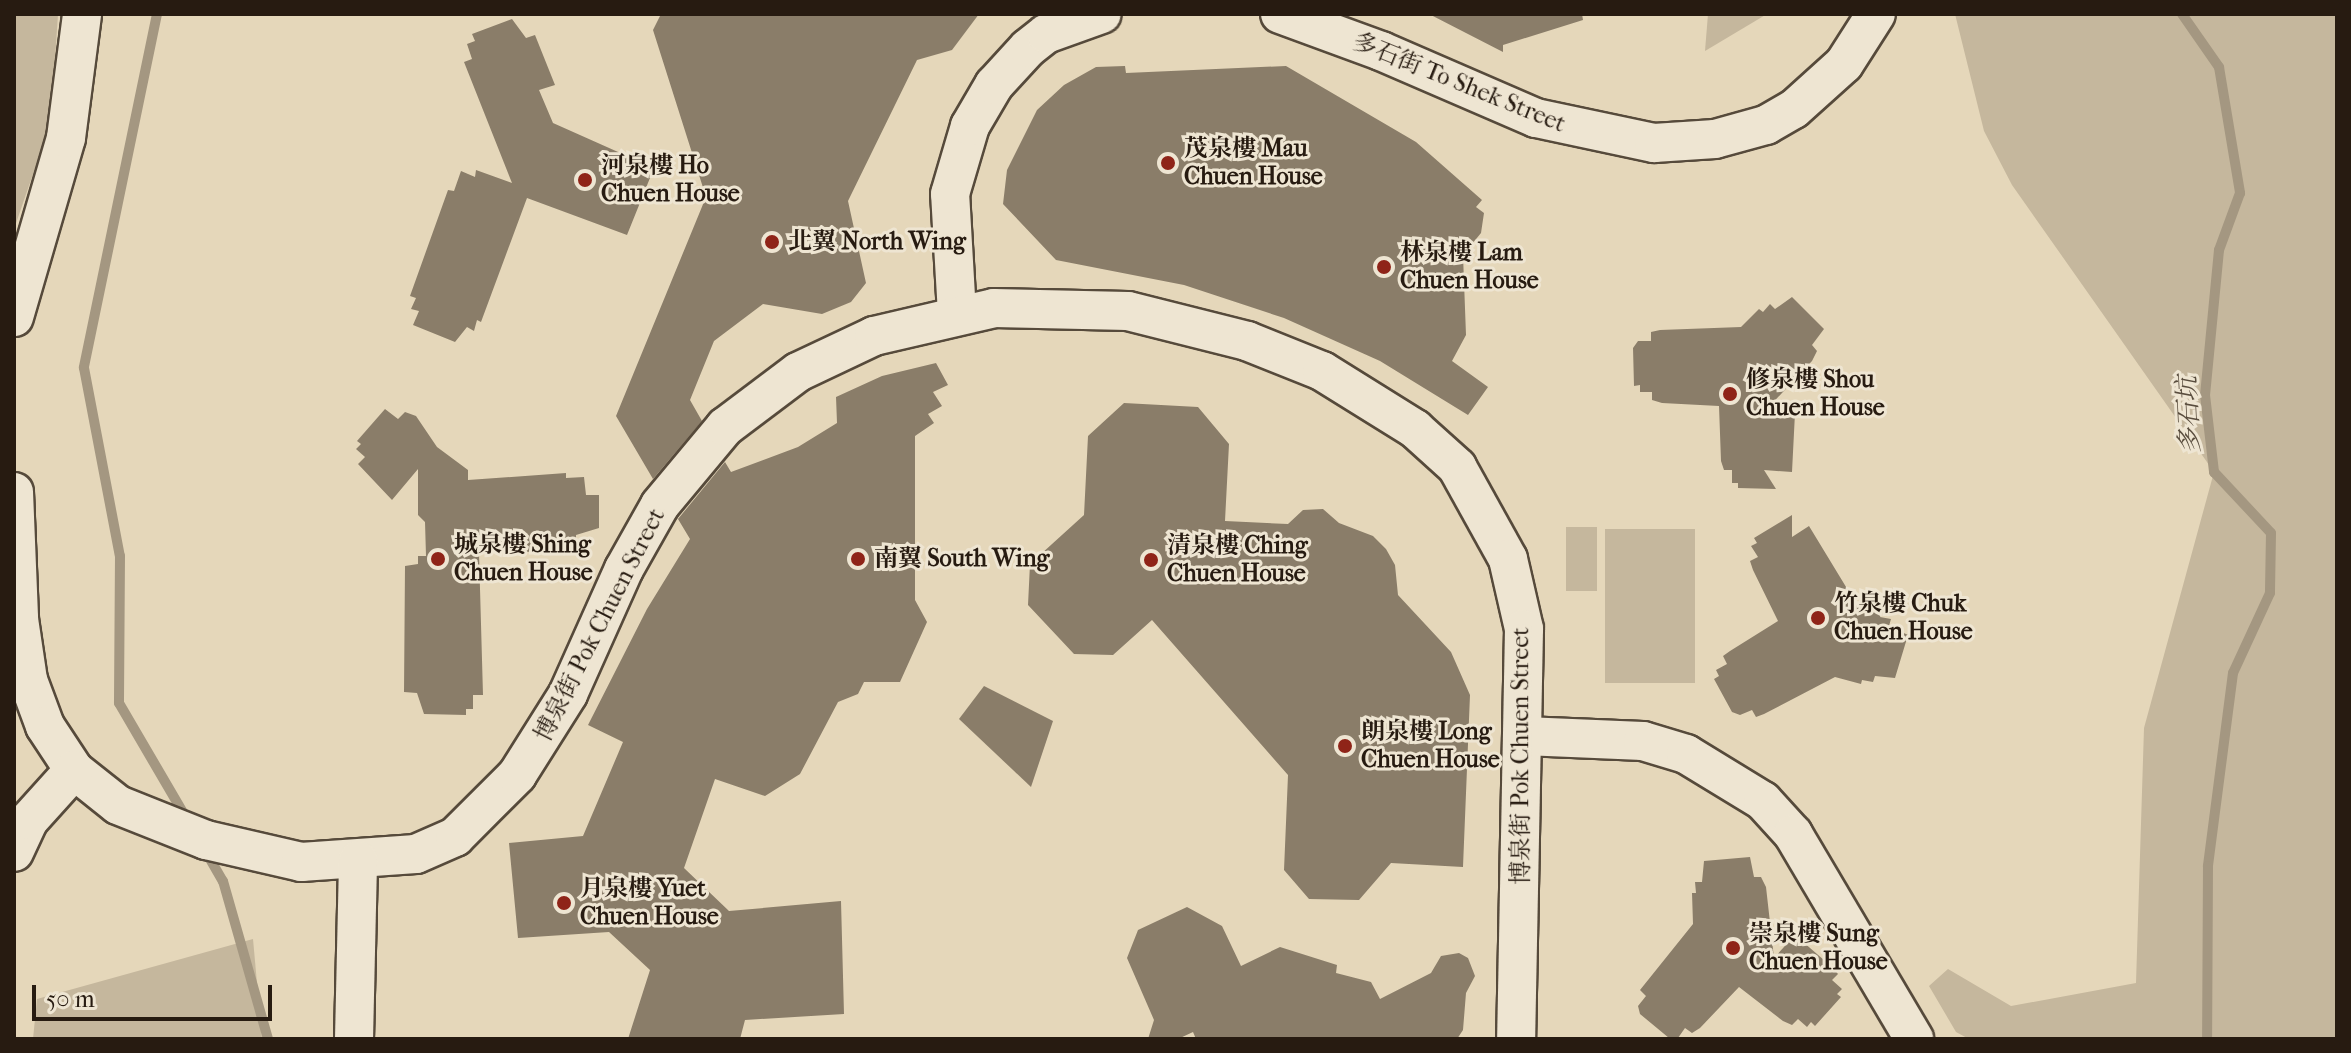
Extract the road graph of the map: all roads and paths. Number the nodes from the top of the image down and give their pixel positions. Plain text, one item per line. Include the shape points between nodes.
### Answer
1 (82, 14) edge
2 (1102, 14) edge
3 (1280, 14) edge
4 (1876, 14) edge
5 (957, 314) junction
6 (14, 317) edge
7 (14, 492) edge
8 (1524, 736) junction
9 (74, 770) junction
10 (14, 852) edge
11 (358, 860) junction
12 (354, 1039) edge
13 (1516, 1039) edge
14 (1914, 1039) edge

1 - 6 street via 66,138
2 - 5 street via 1046,34 1028,48 994,85 970,126 950,194
3 - 4 street, 多石街 To Shek Street via 1536,118 1654,143 1715,139 1766,125 1794,109 1844,64
5 - 8 street, 博泉街 Pok Chuen Street via 1057,307 1172,319 1297,360 1356,389 1415,429 1457,467 1508,559 1524,629
5 - 11 street, 博泉街 Pok Chuen Street via 874,336 827,357 769,391 725,427 683,473 642,535 568,694 510,784 475,821 437,847
7 - 9 street, 博泉街 Pok Chuen Street via 19,619 28,680 50,735
8 - 13 street, 博泉街 Pok Chuen Street
8 - 14 street via 1643,741 1713,768 1763,801 1793,834
9 - 10 street via 29,820
9 - 11 street, 博泉街 Pok Chuen Street via 118,805 147,820 301,862
11 - 12 street

